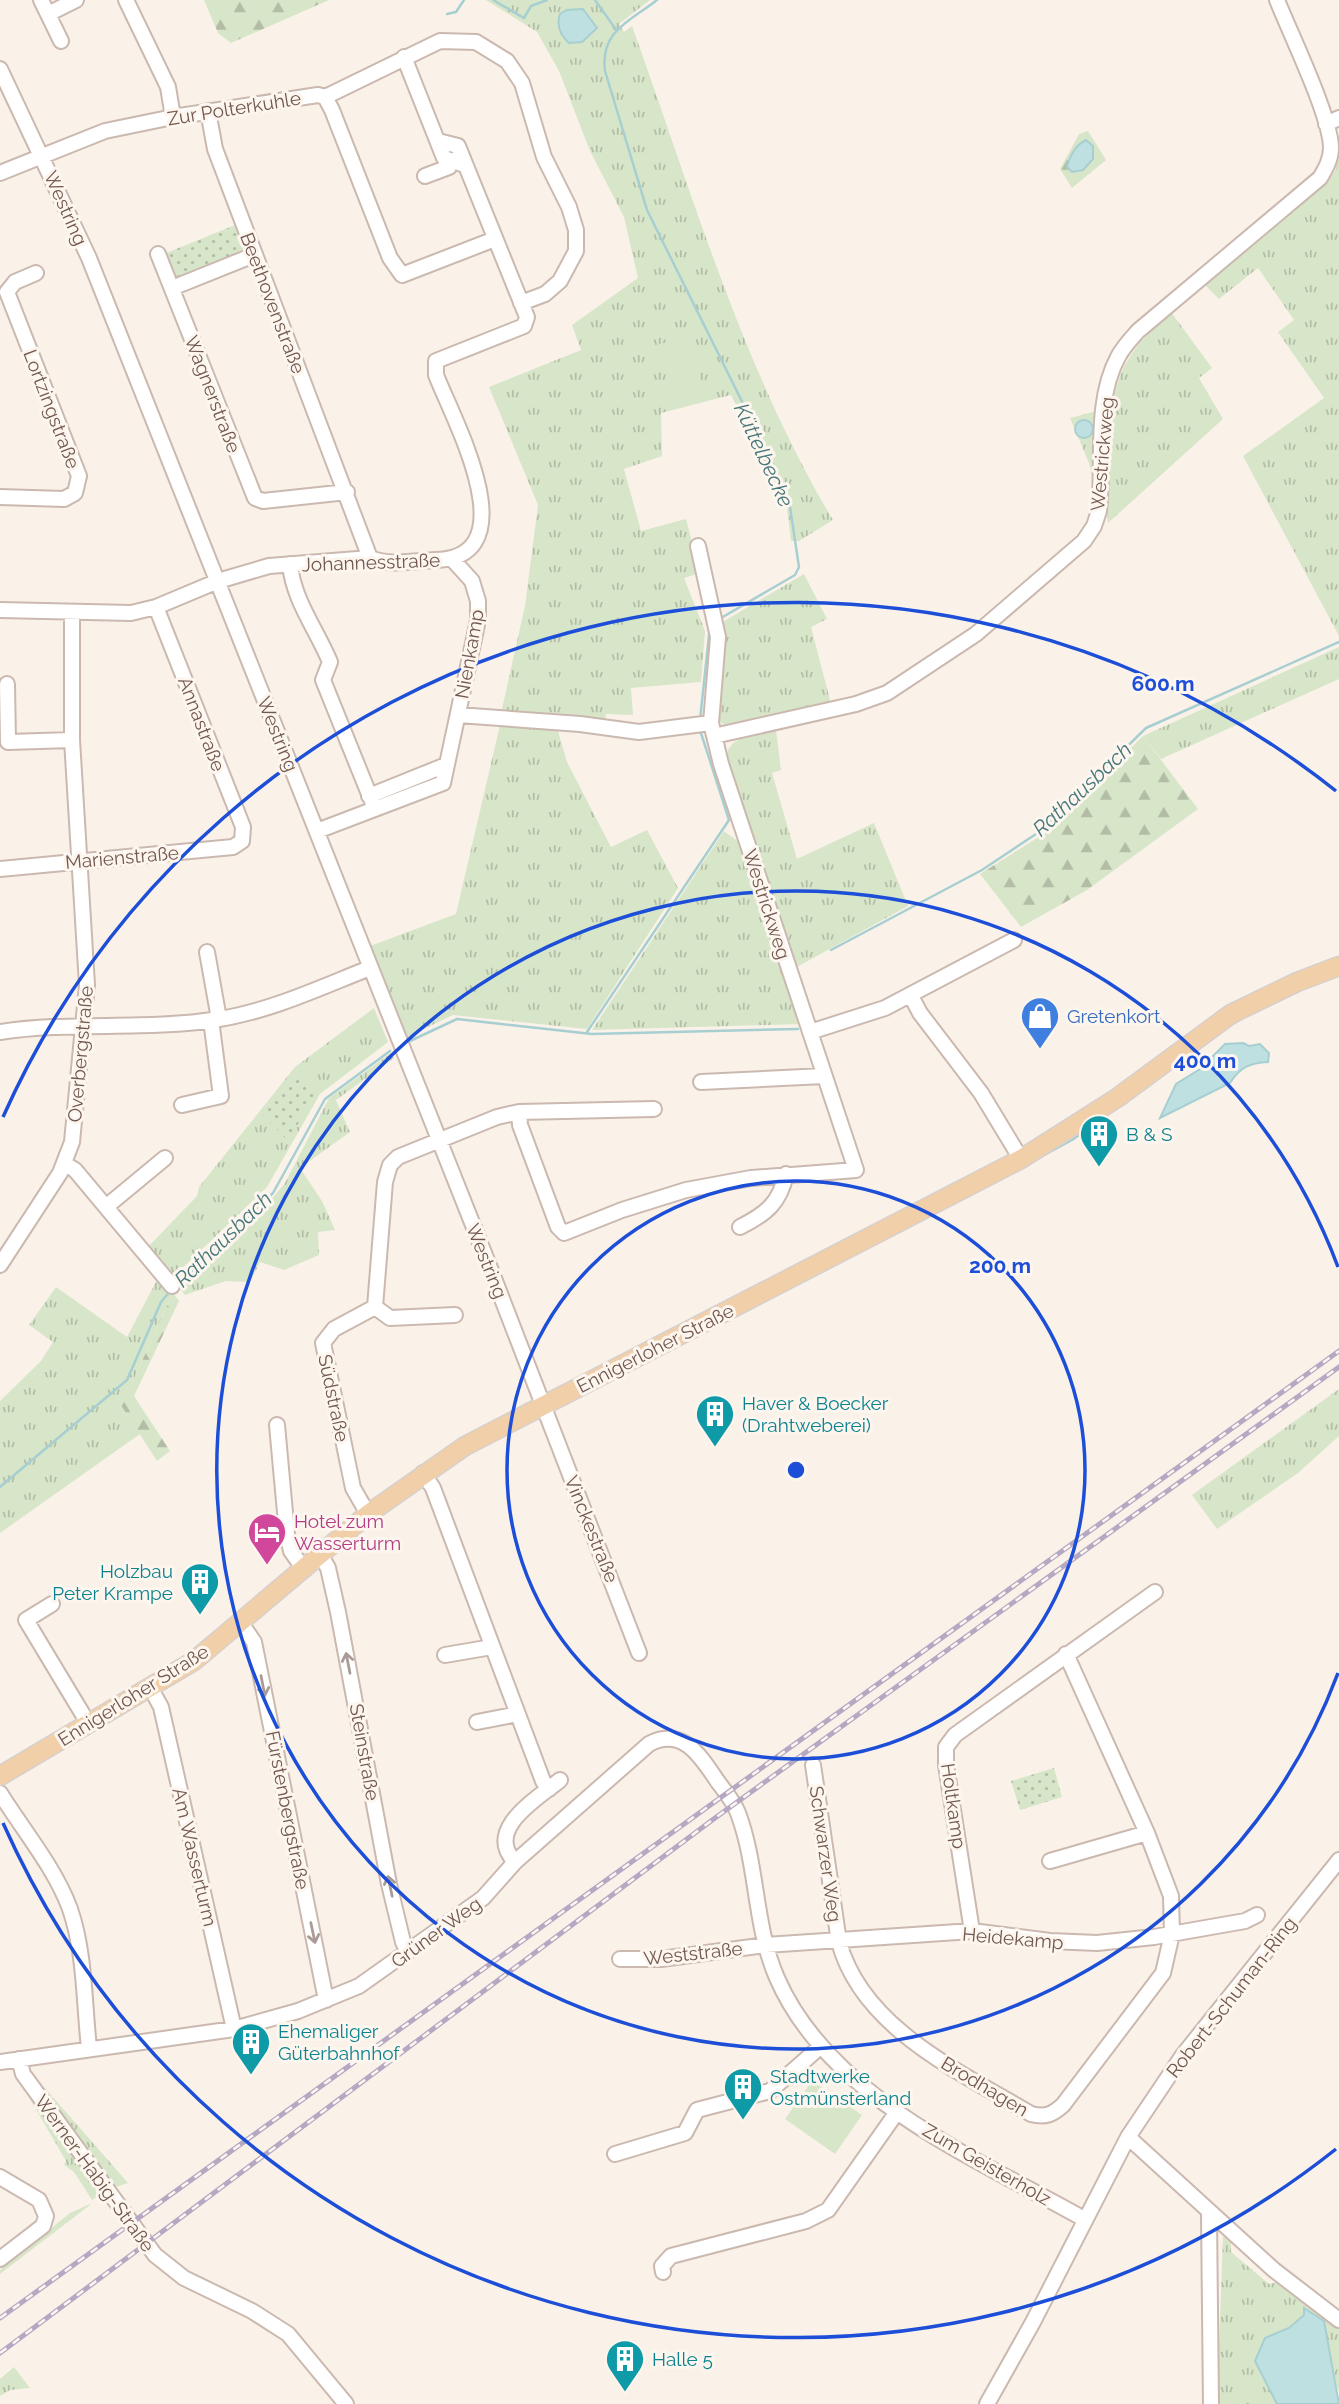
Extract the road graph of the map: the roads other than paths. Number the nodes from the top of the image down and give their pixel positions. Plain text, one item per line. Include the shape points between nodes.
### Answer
1 (41, 0) edge
2 (76, 0) edge
3 (126, 0) edge
4 (1277, 0) edge
5 (48, 14) junction
6 (61, 41) dead end
7 (404, 57) junction
8 (0, 69) edge
9 (325, 97) junction
10 (208, 111) junction
11 (173, 117) junction
12 (1333, 121) edge
13 (43, 156) junction
14 (458, 162) junction
15 (0, 173) edge
16 (425, 176) dead end
17 (495, 239) junction
18 (158, 254) dead end
19 (254, 255) junction
20 (36, 273) dead end
21 (172, 288) junction
22 (3, 292) edge
23 (521, 303) junction
24 (347, 492) junction
25 (0, 497) edge
26 (698, 546) dead end
27 (370, 558) junction
28 (452, 559) junction
29 (290, 565) junction
30 (218, 581) junction
31 (156, 607) junction
32 (0, 610) edge
33 (72, 611) junction
34 (7, 684) dead end
35 (458, 715) junction
36 (712, 729) junction
37 (72, 740) junction
38 (372, 802) junction
39 (317, 831) junction
40 (242, 841) joint
41 (77, 860) junction
42 (0, 869) edge
43 (1014, 940) dead end
44 (207, 952) dead end
45 (1339, 966) edge
46 (370, 968) junction
47 (911, 996) junction
48 (215, 1020) junction
49 (85, 1025) junction
50 (0, 1032) edge
51 (810, 1032) junction
52 (824, 1076) junction
53 (701, 1082) dead end
54 (182, 1105) dead end
55 (654, 1109) dead end
56 (519, 1112) junction
57 (438, 1141) junction
58 (165, 1158) dead end
59 (1021, 1159) junction
60 (65, 1164) junction
61 (786, 1174) junction
62 (107, 1206) junction
63 (740, 1227) dead end
64 (0, 1265) edge
65 (172, 1286) dead end
66 (375, 1307) junction
67 (455, 1315) dead end
68 (543, 1406) junction
69 (277, 1425) dead end
70 (423, 1473) junction
71 (368, 1514) junction
72 (320, 1553) junction
73 (303, 1568) junction
74 (1155, 1592) dead end
75 (52, 1604) dead end
76 (242, 1623) junction
77 (492, 1647) junction
78 (639, 1653) dead end
79 (445, 1654) dead end
80 (1066, 1654) junction
81 (150, 1687) junction
82 (518, 1714) junction
83 (477, 1722) dead end
84 (88, 1723) junction
85 (813, 1765) dead end
86 (0, 1776) edge
87 (0, 1793) edge
88 (1147, 1833) junction
89 (1339, 1860) edge
90 (1050, 1861) dead end
91 (515, 1862) junction
92 (1257, 1915) dead end
93 (972, 1931) junction
94 (1172, 1934) junction
95 (839, 1942) junction
96 (766, 1945) junction
97 (408, 1952) junction
98 (620, 1959) dead end
99 (326, 2000) junction
100 (234, 2029) junction
101 (821, 2046) junction
102 (89, 2048) junction
103 (19, 2059) junction
104 (0, 2062) edge
105 (897, 2112) junction
106 (1128, 2137) junction
107 (615, 2154) dead end
108 (0, 2177) edge
109 (1209, 2215) junction
110 (1084, 2219) junction
111 (0, 2259) edge
112 (663, 2272) dead end
113 (1339, 2320) edge
114 (346, 2404) edge
115 (987, 2404) edge
116 (1211, 2404) edge

1 - 5 street
2 - 5 street
3 - 11 street via 168,87
4 - 12 street, Westrickweg
5 - 6 street
7 - 9 street
7 - 14 street via 438,141 458,146
7 - 23 street via 440,41 476,42 507,61 522,83 544,157 575,220 576,240 572,262 560,281 545,294
8 - 13 street, Westring
9 - 10 street, Zur Polterkuhle
9 - 17 street, Zur Polterkuhle via 390,258 402,275
10 - 11 street, Zur Polterkuhle
10 - 19 street, Beethovenstraße via 215,149
11 - 13 street, Zur Polterkuhle via 105,131
12 - 36 street, Westrickweg via 1328,166 1320,178 1159,313 1119,355 1104,404 1099,511 1084,541 976,634 887,693 856,704
13 - 15 street, Zur Polterkuhle
13 - 30 street, Westring via 89,258
14 - 16 street
14 - 17 street
17 - 23 street
18 - 21 street, Wagnerstraße
19 - 21 street
19 - 24 street, Beethovenstraße
20 - 22 street, Lortzingstraße
21 - 24 street, Wagnerstraße via 255,498 263,501
22 - 25 street, Lortzingstraße via 79,485 75,494 64,499
23 - 28 street via 527,317 524,326 436,361 436,376 481,489 484,511 475,539
24 - 27 street, Beethovenstraße
26 - 36 street, Westrickweg via 718,637
27 - 28 street, Johannesstraße
27 - 29 street, Johannesstraße
28 - 35 street, Nienkamp via 472,581 478,601
29 - 30 street, Johannesstraße
29 - 38 street, Johannesstraße via 310,625 318,632 330,662 323,680
30 - 31 street, Johannesstraße
30 - 39 street, Westring
31 - 33 street, Johannesstraße via 131,612
31 - 40 street, Annastraße via 243,827
32 - 33 street, Johannesstraße
33 - 37 street, Overbergstraße
34 - 37 street via 8,742
35 - 36 street, Westrickweg via 639,732
35 - 38 street, Nienkamp via 443,783
36 - 51 street, Westrickweg
37 - 41 street, Overbergstraße
38 - 39 street, Nienkamp
39 - 46 street, Westring
40 - 41 street, Marienstraße via 233,847
41 - 42 street, Marienstraße
41 - 49 street, Overbergstraße via 87,985
43 - 47 street
44 - 48 street
45 - 59 main road, Ennigerloher Straße via 1231,1014 1117,1098
46 - 48 street via 276,1004
46 - 57 street, Westring
47 - 51 street
47 - 59 street via 981,1093
48 - 49 street
48 - 54 street via 221,1096
49 - 50 street
49 - 60 street, Overbergstraße via 72,1142
51 - 52 street, Westrickweg
52 - 53 street
52 - 61 street, Westrickweg via 856,1170
55 - 56 street
56 - 57 street
56 - 61 street via 520,1125 564,1233 661,1197
57 - 66 street via 398,1157 390,1165
57 - 68 street, Westring
58 - 62 street
59 - 68 main road, Ennigerloher Straße
60 - 62 street
60 - 64 street, Overbergstraße
61 - 63 street via 773,1207
62 - 65 street
66 - 67 street via 390,1318
66 - 71 street, Südstraße via 334,1329 323,1343 353,1488
68 - 70 main road, Ennigerloher Straße
68 - 78 street, Vinckestraße
69 - 73 street via 287,1534 291,1551
70 - 71 main road, Ennigerloher Straße
70 - 77 street via 433,1488
71 - 72 main road, Ennigerloher Straße
72 - 73 main road, Ennigerloher Straße
97 -> 72 street, Steinstraße via 389,1884 338,1612
73 - 76 main road, Ennigerloher Straße
74 - 80 street, Holtkamp
75 - 84 street via 26,1620
76 - 81 main road, Ennigerloher Straße via 194,1661
76 -> 99 street, Fürstenbergstraße via 254,1642
77 - 79 street
77 - 82 street
80 - 88 street
80 - 93 street, Holtkamp via 955,1735 946,1747
81 - 84 main road, Ennigerloher Straße
81 - 100 street, Am Wasserturm via 161,1707
82 - 83 street
82 - 91 street via 543,1781 555,1785 508,1825 505,1840
84 - 86 main road, Ennigerloher Straße
85 - 95 street, Schwarzer Weg
87 - 102 street via 69,1907
88 - 90 street
88 - 94 street via 1171,1896
89 - 106 street, Robert-Schuman-Ring via 1183,2055
91 - 96 street, Grüner Weg via 649,1744 680,1740 700,1755 737,1809
91 - 97 street, Grüner Weg via 483,1898
92 - 94 street, Heidekamp
93 - 94 street, Heidekamp via 1072,1943
93 - 95 street, Heidekamp
94 - 95 street, Brodhagen via 1163,1973 1063,2105 1041,2117 900,2030 860,1990
95 - 96 street, Heidekamp
96 - 98 street, Weststraße via 661,1959
96 - 101 street, Zum Geisterholz via 790,2005
97 - 99 street, Grüner Weg via 365,1983
99 - 100 street, Grüner Weg
100 - 102 street, Grüner Weg
101 - 105 street, Zum Geisterholz
101 - 107 street via 770,2091 697,2110 685,2133
102 - 103 street, Grüner Weg
103 - 104 street, Grüner Weg
103 - 114 street, Werner-Habig-Straße via 23,2074 155,2255 184,2278 288,2334
105 - 110 street, Zum Geisterholz
105 - 112 street via 828,2210 806,2221 671,2256 662,2266
106 - 109 street
106 - 110 street, Robert-Schuman-Ring
108 - 111 street via 39,2200 46,2216 43,2226
109 - 113 street
109 - 116 street
110 - 115 street, Robert-Schuman-Ring

